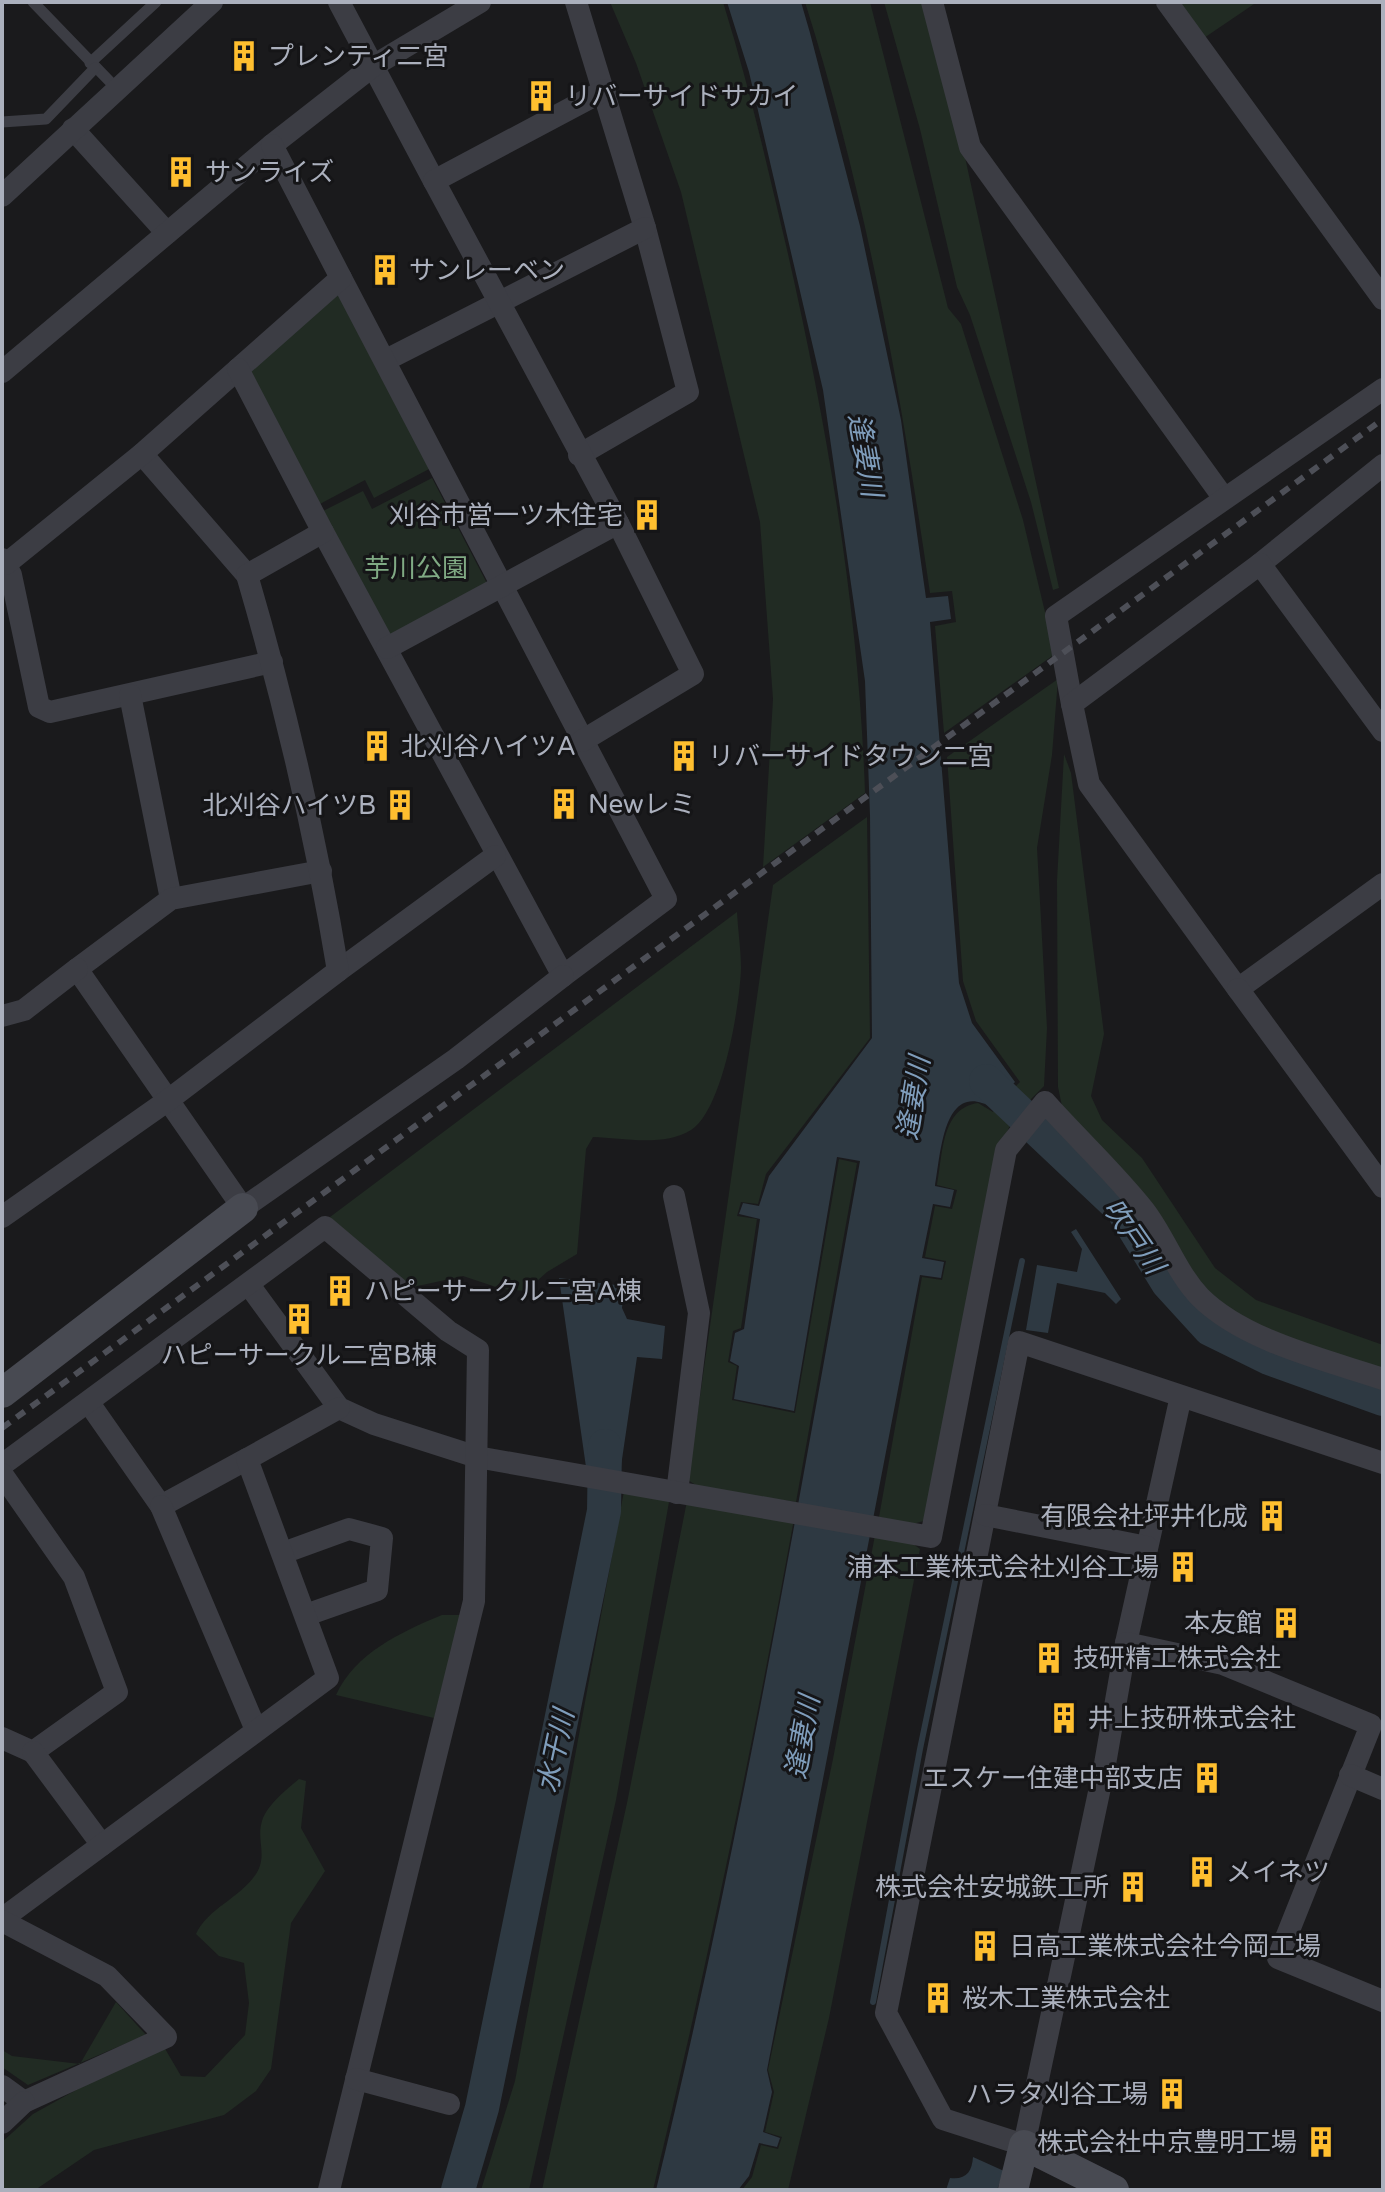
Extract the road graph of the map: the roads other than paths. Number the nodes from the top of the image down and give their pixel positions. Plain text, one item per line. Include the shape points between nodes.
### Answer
1 (33, 2) edge
2 (156, 2) edge
3 (212, 2) edge
4 (339, 2) edge
5 (480, 2) edge
6 (576, 2) edge
7 (932, 2) edge
8 (1167, 2) edge
9 (92, 66) junction
10 (373, 66) junction
11 (117, 89) junction
12 (605, 90) junction
13 (2, 122) edge
14 (73, 129) junction
15 (272, 145) junction
16 (434, 181) junction
17 (2, 196) edge
18 (645, 228) junction
19 (167, 233) junction
20 (341, 278) junction
21 (1383, 299) edge
22 (497, 301) junction
23 (386, 360) junction
24 (238, 369) junction
25 (2, 372) edge
26 (1383, 389) edge
27 (142, 454) junction
28 (579, 455) junction
29 (1383, 465) edge
30 (1223, 497) junction
31 (618, 523) junction
32 (323, 532) junction
33 (4, 561) edge
34 (1260, 564) junction
35 (247, 575) junction
36 (501, 587) junction
37 (387, 648) junction
38 (272, 662) junction
39 (130, 695) junction
40 (1072, 704) junction
41 (1383, 731) edge
42 (582, 741) junction
43 (495, 856) junction
44 (321, 871) junction
45 (1383, 884) edge
46 (171, 899) junction
47 (77, 969) junction
48 (338, 971) junction
49 (563, 976) junction
50 (1238, 989) junction
51 (2, 1016) edge
52 (167, 1101) junction
53 (1383, 1187) edge
54 (674, 1196) dead end
55 (243, 1208) junction
56 (2, 1217) edge
57 (249, 1285) junction
58 (1383, 1379) edge
59 (2, 1393) edge
60 (1181, 1396) junction
61 (89, 1403) junction
62 (339, 1408) junction
63 (477, 1457) junction
64 (247, 1459) junction
65 (1383, 1463) edge
66 (2, 1465) edge
67 (2, 1474) edge
68 (677, 1493) junction
69 (161, 1506) junction
70 (985, 1515) junction
71 (1147, 1547) junction
72 (283, 1553) junction
73 (306, 1615) junction
74 (1126, 1643) junction
75 (256, 1730) junction
76 (2, 1738) edge
77 (33, 1752) junction
78 (1350, 1775) junction
79 (1383, 1789) edge
80 (102, 1845) junction
81 (2, 1920) edge
82 (1383, 2001) edge
83 (356, 2079) junction
84 (2, 2086) edge
85 (24, 2102) junction
86 (449, 2104) dead end
87 (2, 2123) edge
88 (1024, 2145) junction
89 (329, 2190) edge
90 (1013, 2190) edge
91 (1114, 2190) edge

1 - 9 lane
2 - 9 lane
3 - 11 street
4 - 10 street
5 - 10 street
6 - 12 street
7 - 30 street via 970,147
8 - 21 street
9 - 11 lane
9 - 13 lane via 46,119
10 - 15 street
10 - 16 street
11 - 14 street
12 - 16 street
12 - 18 street
14 - 17 street
14 - 19 street
15 - 19 street
15 - 20 street
16 - 22 street
18 - 22 street
18 - 28 street via 688,392
19 - 25 street
20 - 23 street
20 - 24 street
22 - 23 street
22 - 28 street
23 - 36 street
24 - 27 street
24 - 32 street
26 - 30 street
27 - 33 street
27 - 35 street
28 - 31 street
29 - 34 street
30 - 40 street via 1056,616
31 - 36 street
31 - 42 street via 693,674
32 - 35 street
32 - 37 street
33 - 39 street via 39,707 50,712
34 - 40 street
34 - 41 street
35 - 38 street
36 - 37 street
36 - 42 street
37 - 43 street
38 - 39 street
38 - 44 street
39 - 46 street
40 - 50 street via 1089,784
42 - 49 street via 666,899
43 - 48 street
43 - 49 street
44 - 46 street
44 - 48 street
45 - 50 street
46 - 47 street
47 - 51 street via 24,1010
47 - 52 street
48 - 52 street
49 - 55 street via 456,1059
50 - 53 street
52 - 55 street
52 - 56 street
54 - 68 street via 699,1313
55 - 59 street
57 - 61 street
57 - 62 street
57 - 63 street via 325,1227 478,1350
58 - 68 street via 1236,1324 1200,1297 1144,1211 1045,1102 1006,1150 931,1537
60 - 65 street
60 - 70 street via 1019,1342
60 - 71 street
61 - 66 street
61 - 69 street
62 - 63 street
62 - 64 street
63 - 68 street
63 - 83 street via 474,1601
64 - 69 street
64 - 72 street
67 - 77 street via 74,1577 117,1692
69 - 75 street
70 - 71 street
70 - 88 street via 886,2013 943,2119
71 - 74 street
72 - 73 street
72 - 73 street via 349,1529 382,1538 377,1590
73 - 75 street via 328,1678
74 - 78 street via 1223,1664 1371,1725
74 - 88 street
75 - 80 street
76 - 77 street
77 - 80 street
78 - 79 street
78 - 82 street via 1278,1958
80 - 81 street
81 - 85 street via 107,1976 166,2037
83 - 86 street
83 - 89 street
84 - 85 street
85 - 87 street
88 - 90 street
88 - 91 street

